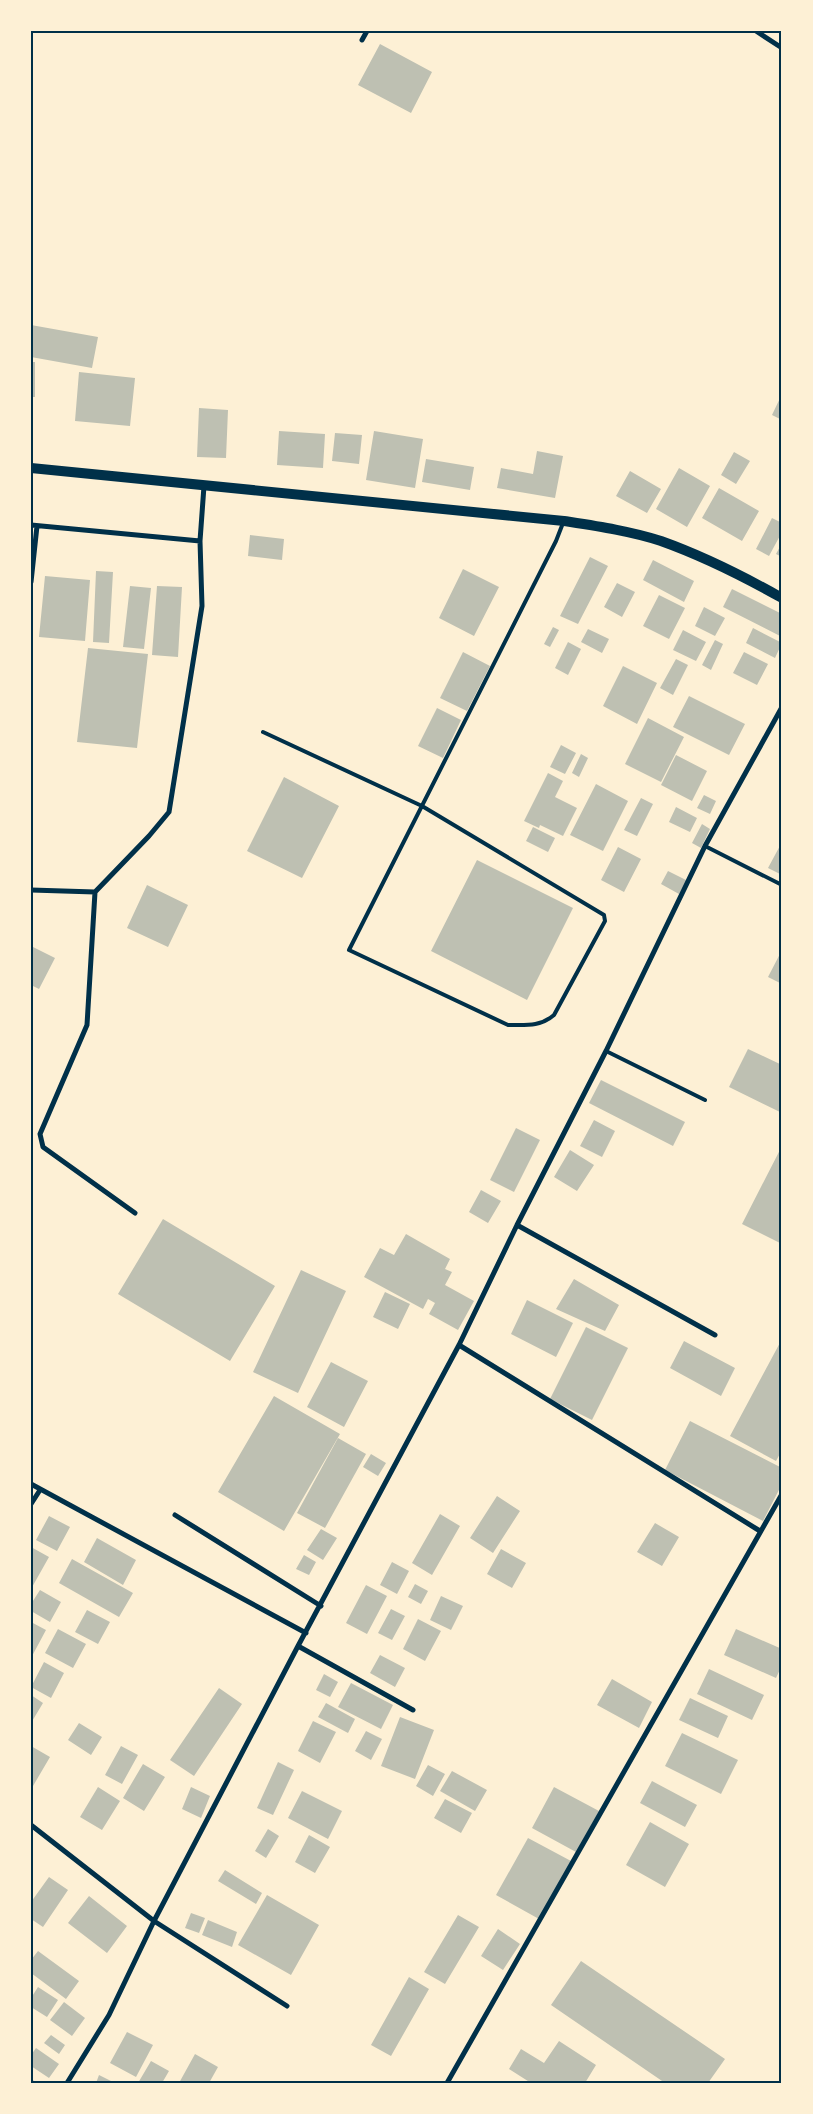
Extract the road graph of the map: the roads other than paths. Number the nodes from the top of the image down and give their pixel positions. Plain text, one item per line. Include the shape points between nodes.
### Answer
1 (366, 31) edge
2 (756, 31) edge
3 (362, 40) dead end
4 (782, 48) edge
5 (31, 468) edge
6 (204, 486) junction
7 (564, 521) junction
8 (34, 525) edge
9 (200, 541) junction
10 (31, 582) edge
11 (782, 598) edge
12 (782, 707) edge
13 (263, 732) dead end
14 (422, 806) junction
15 (706, 846) junction
16 (782, 885) edge
17 (31, 890) edge
18 (95, 892) junction
19 (606, 1051) junction
20 (705, 1100) dead end
21 (136, 1214) dead end
22 (517, 1225) junction
23 (714, 1335) dead end
24 (459, 1345) junction
25 (31, 1484) edge
26 (40, 1490) junction
27 (782, 1494) edge
28 (31, 1504) edge
29 (176, 1514) dead end
30 (760, 1530) junction
31 (321, 1606) junction
32 (306, 1633) junction
33 (298, 1646) junction
34 (413, 1710) dead end
35 (31, 1825) edge
36 (154, 1921) junction
37 (287, 2006) dead end
38 (67, 2083) edge
39 (447, 2083) edge

1 - 3 street
2 - 4 street
5 - 6 main road
6 - 7 main road
6 - 9 street
7 - 11 main road via 660,541 718,564
7 - 14 lane
8 - 9 street
8 - 10 street
9 - 18 street via 202,606 168,812
12 - 15 street
13 - 14 lane
14 - 14 lane via 350,950 508,1025 545,1022 554,1015 606,918
15 - 16 lane
15 - 19 street
17 - 18 street
18 - 21 street via 87,1025 40,1134 41,1143
19 - 20 lane
19 - 22 street
22 - 23 street
22 - 24 street
24 - 30 street
24 - 31 street
25 - 26 street
26 - 28 street
26 - 32 street
27 - 30 street
29 - 31 street
30 - 39 street
31 - 32 street
32 - 33 street
33 - 34 street
33 - 36 street
35 - 36 street
36 - 37 street
36 - 38 street via 109,2015

